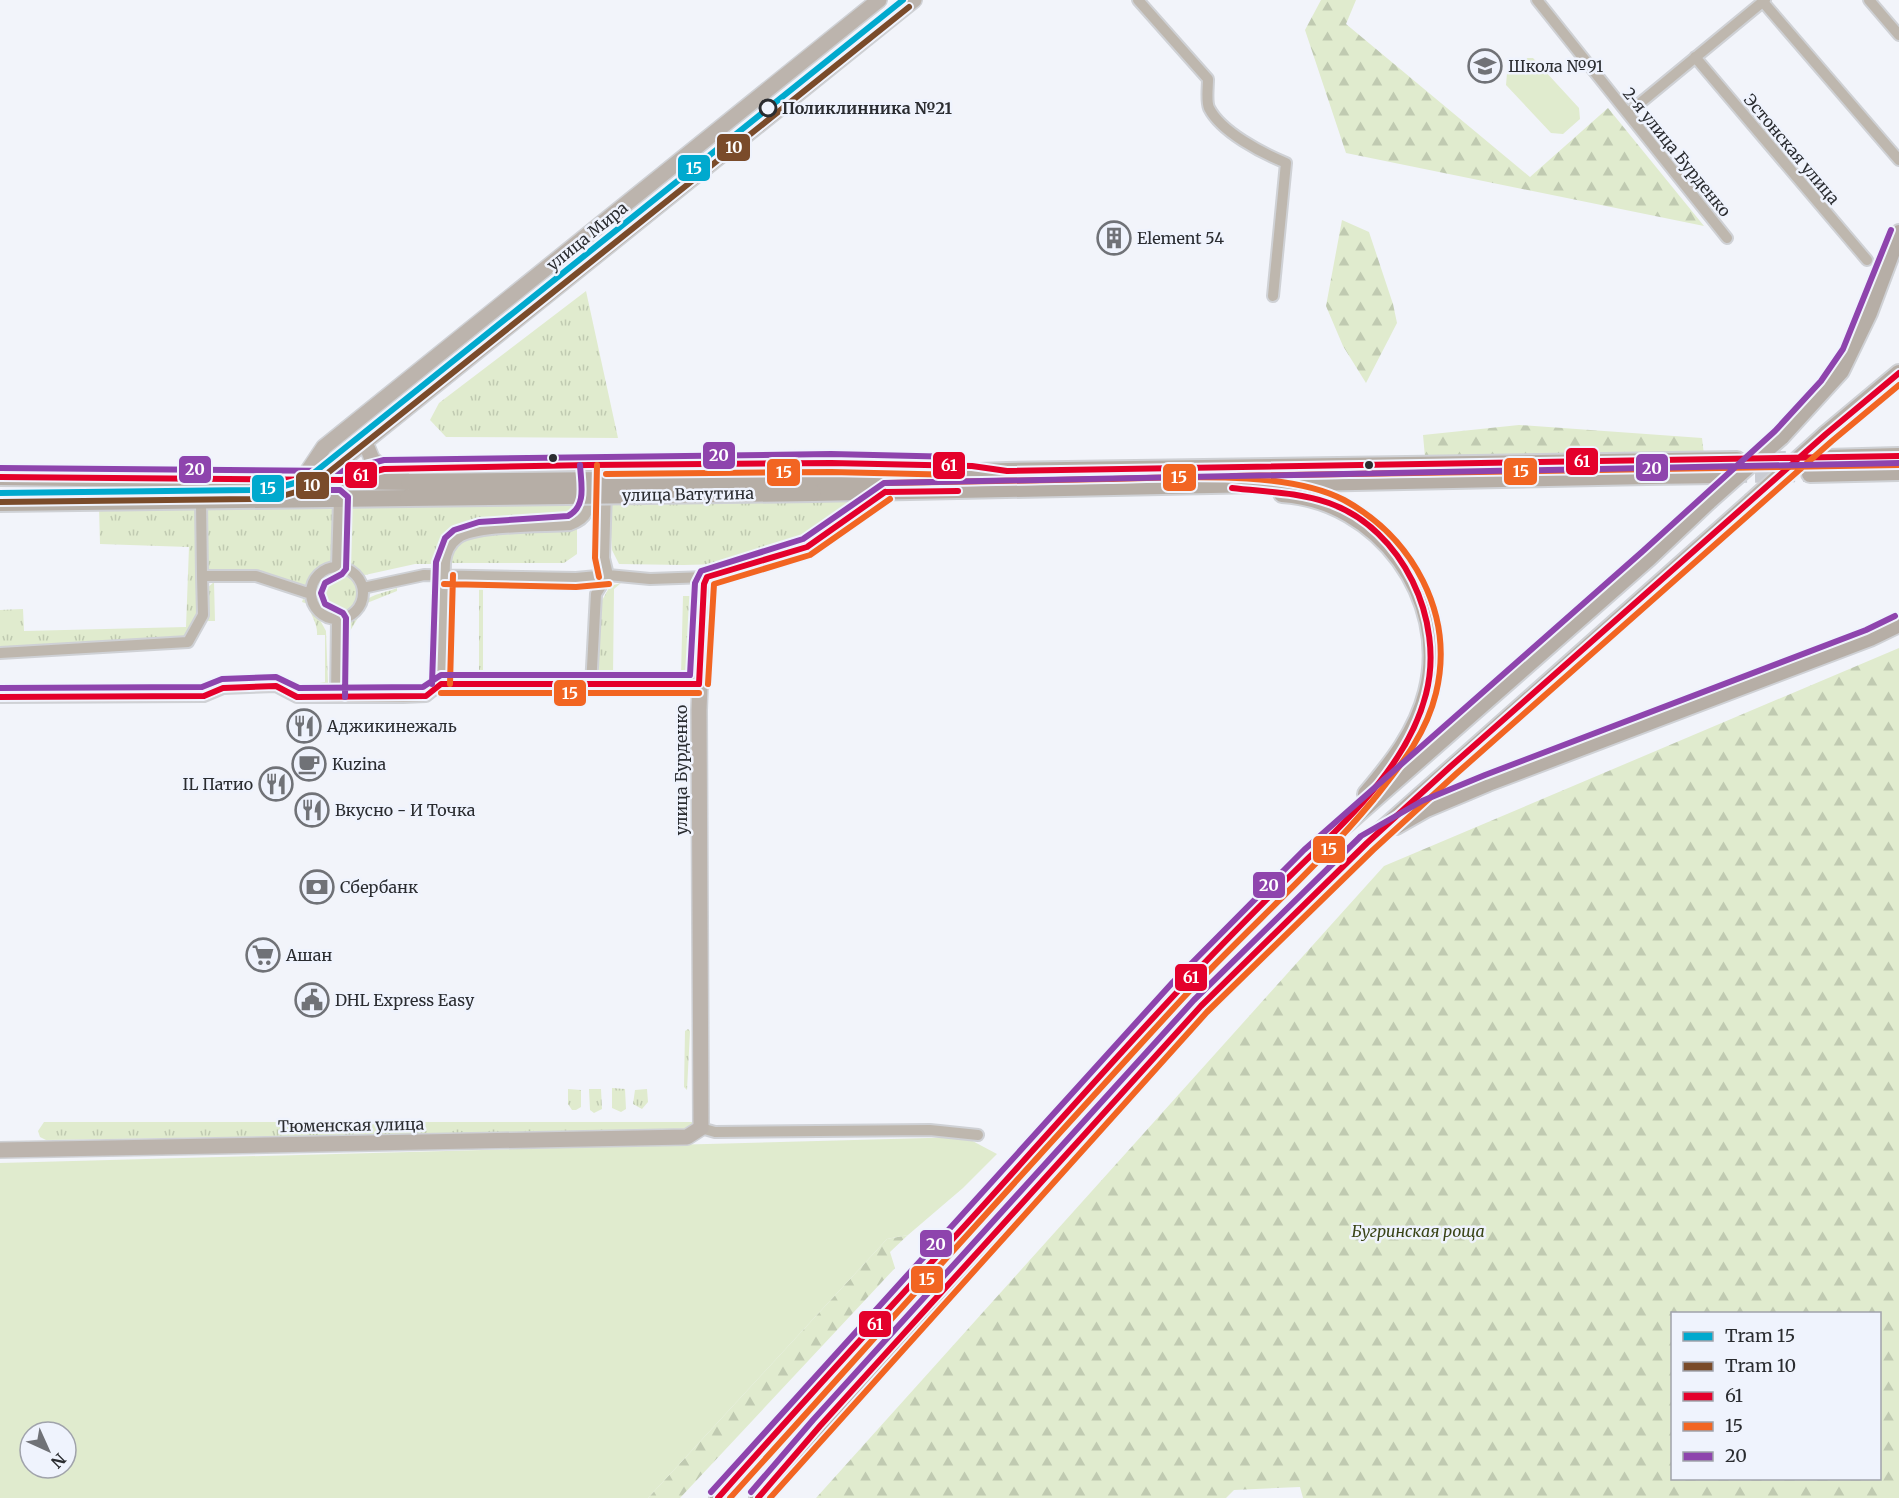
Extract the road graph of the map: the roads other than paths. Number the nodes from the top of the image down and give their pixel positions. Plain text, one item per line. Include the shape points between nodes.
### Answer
1 (879, 0) edge
2 (914, 0) edge
3 (1138, 0) edge
4 (1537, 0) edge
5 (1869, 0) edge
6 (1764, 1) edge
7 (1899, 35) edge
8 (1695, 57) junction
9 (1628, 113) junction
10 (1899, 160) edge
11 (1899, 233) edge
12 (586, 236) junction
13 (1727, 238) dead end
14 (600, 253) junction
15 (1867, 260) dead end
16 (1273, 296) dead end
17 (1899, 373) edge
18 (365, 442) junction
19 (1899, 456) edge
20 (1826, 458) tunnel mouth
21 (1737, 460) tunnel mouth
22 (589, 465) junction
23 (606, 465) junction
24 (384, 469) junction
25 (1007, 471) junction
26 (1899, 472) edge
27 (1810, 474) tunnel mouth
28 (1721, 475) tunnel mouth
29 (0, 477) edge
30 (305, 480) junction
31 (339, 480) junction
32 (813, 485) junction
33 (1219, 486) junction
34 (409, 490) junction
35 (885, 492) junction
36 (306, 499) junction
37 (339, 499) junction
38 (201, 501) junction
39 (0, 503) edge
40 (337, 567) junction
41 (444, 575) junction
42 (608, 575) junction
43 (202, 576) junction
44 (707, 577) junction
45 (363, 588) junction
46 (311, 594) junction
47 (337, 620) junction
48 (1899, 624) edge
49 (0, 653) edge
50 (441, 684) junction
51 (699, 684) junction
52 (591, 686) junction
53 (0, 697) edge
54 (336, 697) junction
55 (1337, 830) junction
56 (1367, 843) junction
57 (701, 1128) junction
58 (978, 1135) dead end
59 (0, 1150) edge
60 (718, 1498) edge
61 (758, 1498) edge

1 - 12 street, улица Мира
2 - 14 street, улица Мира
3 - 16 street via 1208,80 1208,106 1221,123 1261,152 1286,163
4 - 9 street, 2-я улица Бурденко
5 - 7 street
6 - 8 street
6 - 10 street
8 - 9 street
8 - 15 street, Эстонская улица
9 - 13 street, 2-я улица Бурденко
11 - 55 main road, bridge via 1869,313 1846,362 1828,387 1649,558
12 - 14 street
12 - 30 street, улица Мира via 324,447
14 - 18 street, улица Мира
17 - 56 main road, bridge
18 - 24 street via 372,459
18 - 31 street, улица Мира via 340,462
19 - 20 main road
21 - 25 main road, улица Ватутина
22 - 23 street
22 - 24 street
22 - 41 street via 589,512 583,520 570,525 473,531 456,539 447,553
23 - 25 street via 841,463 972,466
23 - 42 street via 604,558
24 - 31 street
25 - 32 main road, улица Ватутина
26 - 27 main road
28 - 33 main road, улица Ватутина
29 - 30 main road
30 - 31 main road, улица Ватутина
30 - 36 street
31 - 34 main road, улица Ватутина
31 - 37 street
32 - 34 main road, улица Ватутина, bridge
32 - 35 main road, улица Ватутина
33 - 35 main road, улица Ватутина
33 - 55 main road via 1303,495 1337,507 1368,527 1392,550 1410,572 1419,592 1430,626 1433,660 1427,693 1416,724 1398,755
34 - 37 main road, улица Ватутина
35 - 44 street via 807,547
36 - 37 main road
36 - 38 main road
37 - 40 street
38 - 39 main road
38 - 43 street
40 - 45 street via 357,576
40 - 46 street via 316,578
41 - 42 street
41 - 45 street via 412,576
41 - 50 street
42 - 44 street via 639,579
42 - 52 street via 596,594
43 - 46 street via 256,576
43 - 49 street via 203,615 188,642
44 - 51 street, улица Бурденко
45 - 47 street via 357,610
46 - 47 street via 322,614
47 - 54 street
48 - 56 main road via 1467,792 1426,809
50 - 52 street
50 - 54 street via 426,696
51 - 52 street
51 - 57 street, улица Бурденко
53 - 54 street via 204,696 223,688 276,686 297,697
55 - 60 main road via 1180,988
56 - 61 main road via 1201,1006
57 - 58 street via 715,1132 930,1130
57 - 59 street, Тюменская улица via 687,1137

